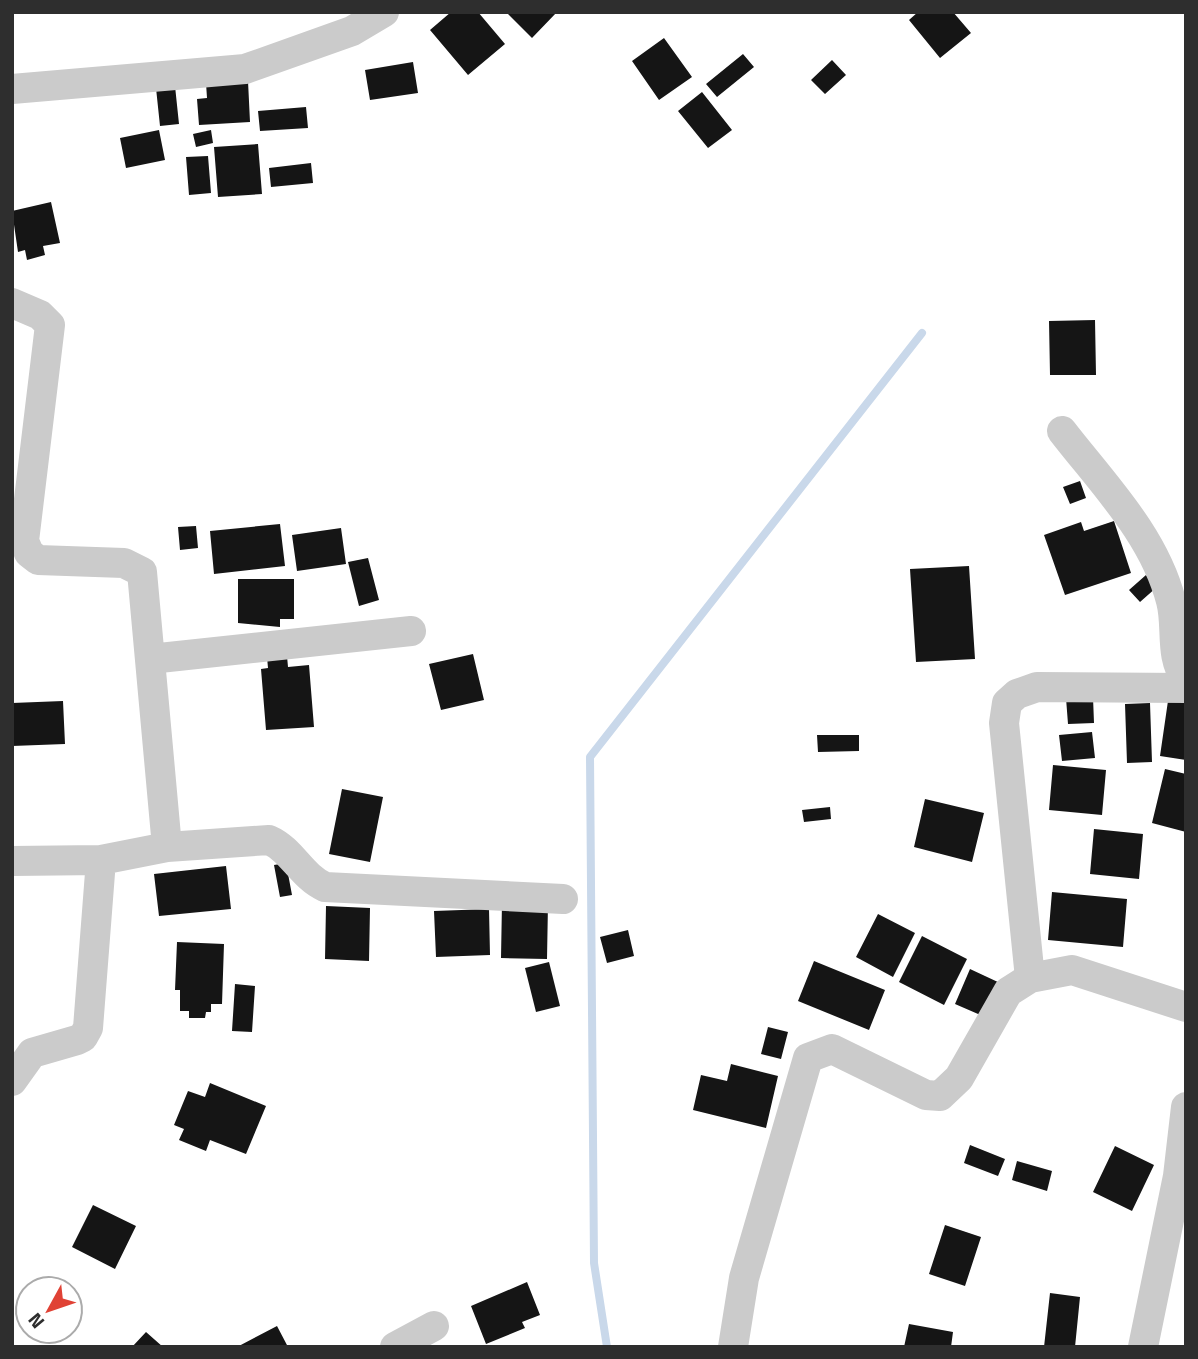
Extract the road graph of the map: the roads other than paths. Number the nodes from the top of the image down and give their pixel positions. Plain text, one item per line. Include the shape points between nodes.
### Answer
1 (384, 12) edge
2 (12, 89) edge
3 (12, 303) edge
4 (1062, 431) dead end
5 (20, 553) edge
6 (411, 631) dead end
7 (150, 659) junction
8 (1186, 679) edge
9 (1186, 688) edge
10 (167, 847) junction
11 (101, 860) junction
12 (12, 861) edge
13 (563, 900) dead end
14 (1030, 978) junction
15 (1186, 1007) edge
16 (12, 1081) edge
17 (1186, 1107) edge
18 (433, 1326) dead end
19 (395, 1347) edge
20 (733, 1347) edge
21 (1143, 1347) edge

1 - 2 street via 352,31 245,69
3 - 5 street via 40,315 50,325
4 - 8 street via 1146,539 1172,602 1177,664
5 - 7 street via 38,560 124,563 142,572
6 - 7 street
7 - 10 street
9 - 14 street via 1037,687 1007,703 1004,723
10 - 11 street
10 - 13 street via 269,839 282,846 312,881 325,887
11 - 12 street
11 - 16 street via 88,1028 77,1040 32,1053
14 - 15 street via 1072,970
14 - 20 street via 1008,992 960,1078 940,1096 926,1096 832,1049 808,1058 744,1278
17 - 21 street via 1178,1176
18 - 19 street

